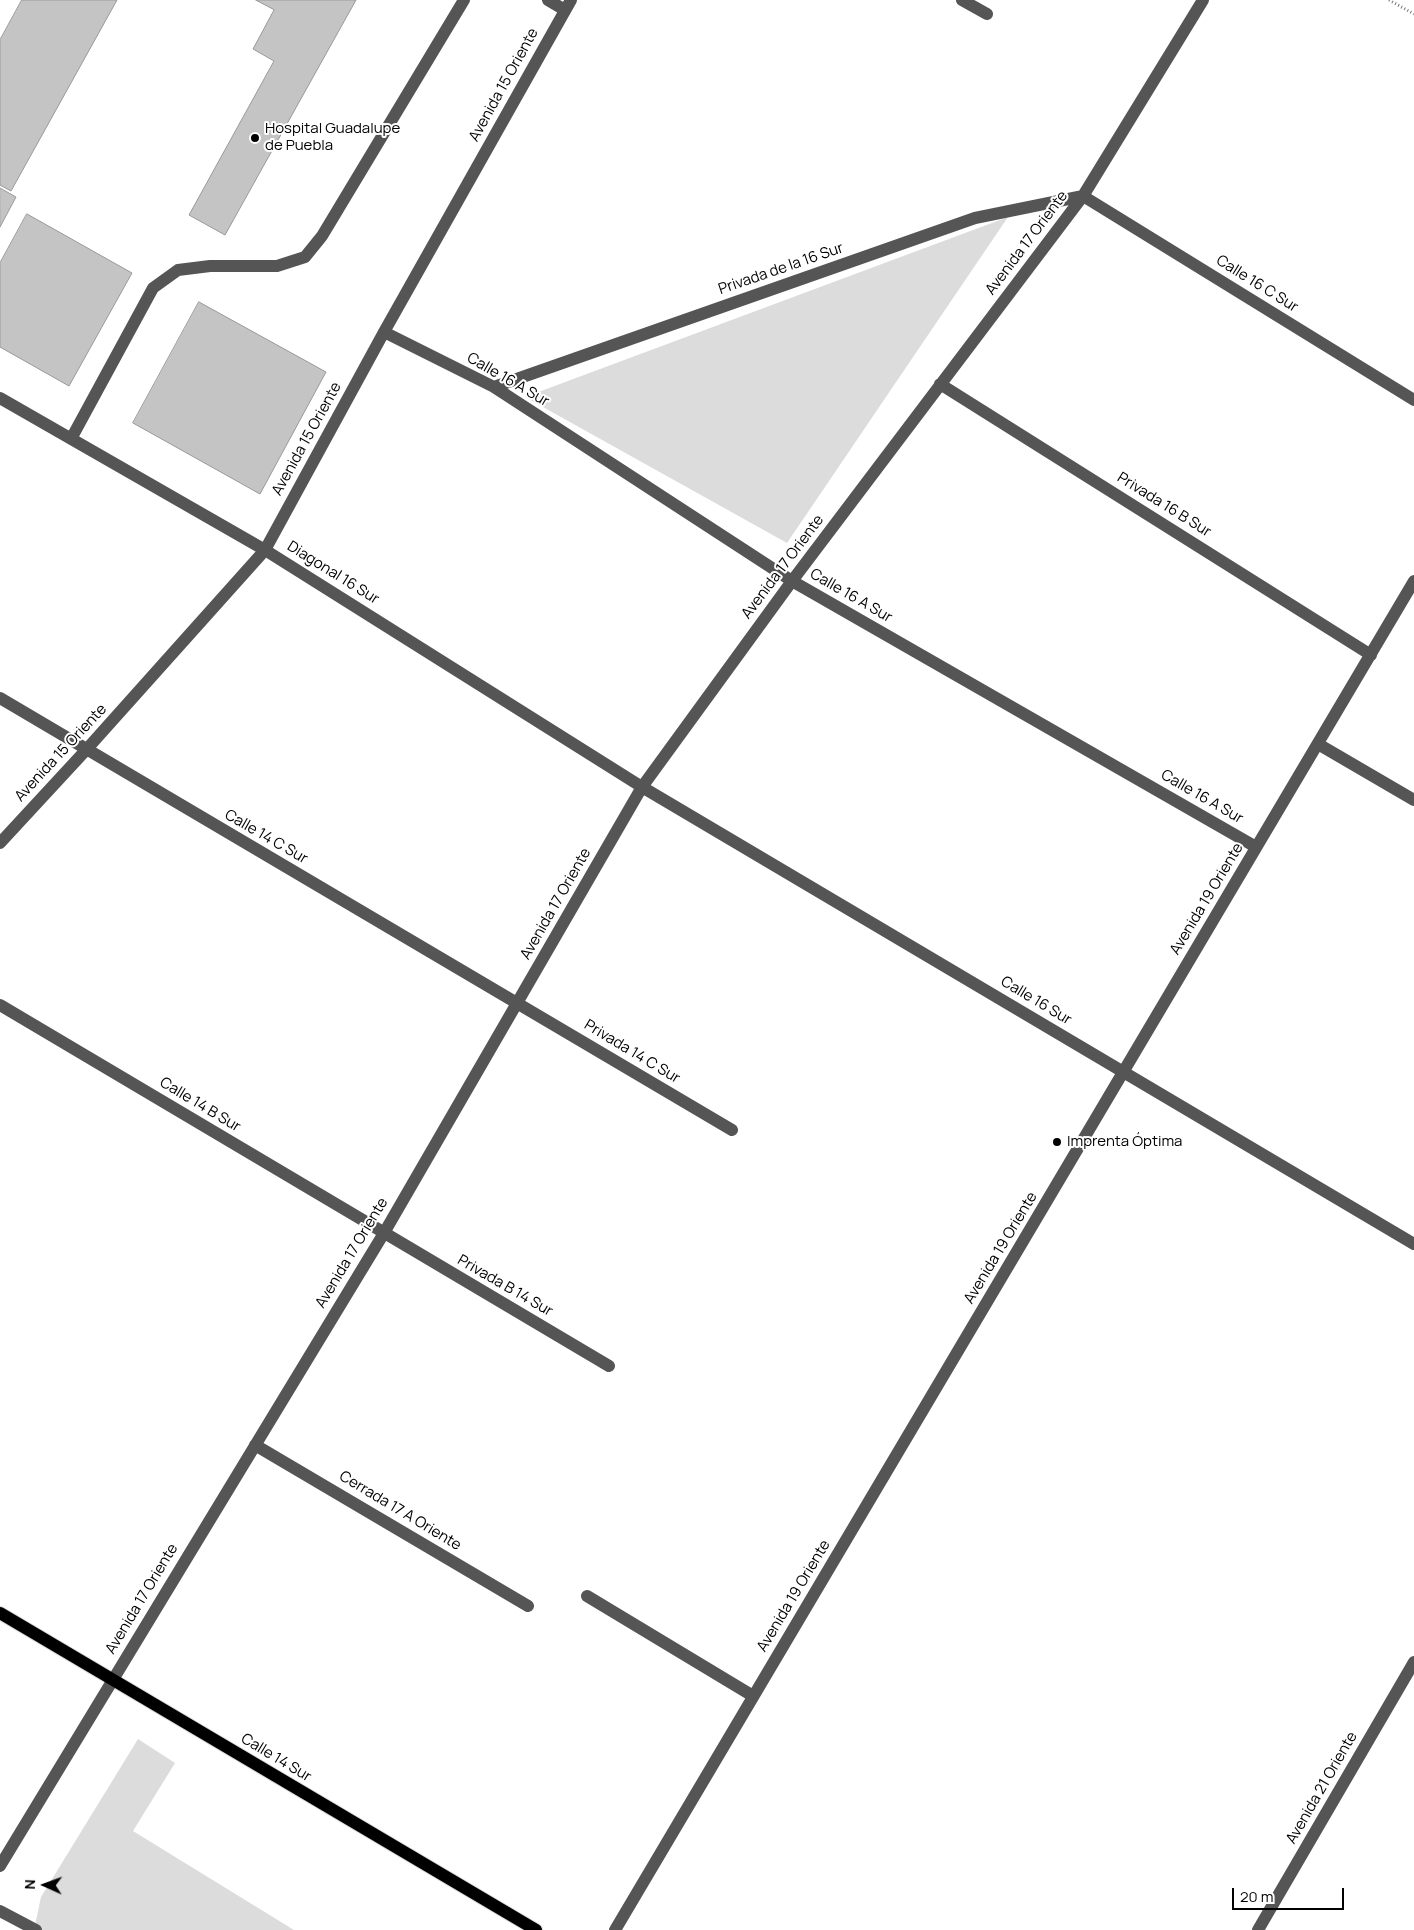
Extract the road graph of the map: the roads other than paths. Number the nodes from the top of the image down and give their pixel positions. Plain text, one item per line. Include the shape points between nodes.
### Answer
1 (464, 0) edge
2 (548, 0) edge
3 (962, 0) edge
4 (1203, 0) edge
5 (568, 5) edge
6 (987, 14) dead end
7 (1083, 196) junction
8 (384, 332) junction
9 (940, 384) junction
10 (494, 387) junction
11 (0, 398) edge
12 (1414, 400) edge
13 (71, 438) junction
14 (265, 550) junction
15 (792, 581) junction
16 (1414, 581) edge
17 (1371, 655) junction
18 (0, 698) edge
19 (1318, 744) junction
20 (86, 750) junction
21 (642, 787) junction
22 (1414, 800) edge
23 (0, 842) edge
24 (1256, 847) junction
25 (517, 1003) junction
26 (0, 1006) edge
27 (1124, 1072) junction
28 (732, 1130) dead end
29 (384, 1233) junction
30 (1414, 1244) edge
31 (609, 1366) dead end
32 (255, 1444) junction
33 (587, 1596) dead end
34 (528, 1606) dead end
35 (0, 1613) edge
36 (1414, 1662) edge
37 (112, 1679) junction
38 (754, 1696) junction
39 (0, 1866) edge
40 (0, 1910) edge
41 (36, 1930) edge
42 (536, 1930) edge
43 (615, 1930) edge
44 (1258, 1930) edge

1 - 13 street via 322,236 305,257 277,266 210,266 178,270 153,288
2 - 5 street
3 - 6 street
4 - 7 street, Avenida 17 Oriente
5 - 8 street, Avenida 15 Oriente
7 - 9 street, Avenida 17 Oriente
7 - 10 street, Privada de la 16 Sur via 975,218
7 - 12 street, Calle 16 C Sur
8 - 10 street, Calle 16 A Sur
8 - 14 street, Avenida 15 Oriente
9 - 15 street, Avenida 17 Oriente
9 - 17 street, Privada 16 B Sur
10 - 15 street, Calle 16 A Sur
11 - 13 street, Diagonal 16 Sur
13 - 14 street, Diagonal 16 Sur
14 - 20 street, Avenida 15 Oriente
14 - 21 street, Diagonal 16 Sur
15 - 21 street, Avenida 17 Oriente
15 - 24 street, Calle 16 A Sur
16 - 17 street, Avenida 19 Oriente
17 - 19 street, Avenida 19 Oriente
18 - 20 street, Calle 14 C Sur
19 - 22 street
19 - 24 street, Avenida 19 Oriente
20 - 23 street, Avenida 15 Oriente
20 - 25 street, Calle 14 C Sur
21 - 25 street, Avenida 17 Oriente
21 - 27 street, Calle 16 Sur
24 - 27 street, Avenida 19 Oriente
25 - 28 street, Privada 14 C Sur
25 - 29 street, Avenida 17 Oriente
26 - 29 street, Calle 14 B Sur
27 - 30 street, Calle 16 Sur
27 - 38 street, Avenida 19 Oriente
29 - 31 street, Privada B 14 Sur
29 - 32 street, Avenida 17 Oriente
32 - 34 street, Cerrada 17 A Oriente
32 - 37 street, Avenida 17 Oriente
33 - 38 street
35 - 37 main road, Calle 14 Sur
36 - 44 street, Avenida 21 Oriente
37 - 39 street, Avenida 17 Oriente
37 - 42 main road, Calle 14 Sur
38 - 43 street, Avenida 19 Oriente
40 - 41 street

